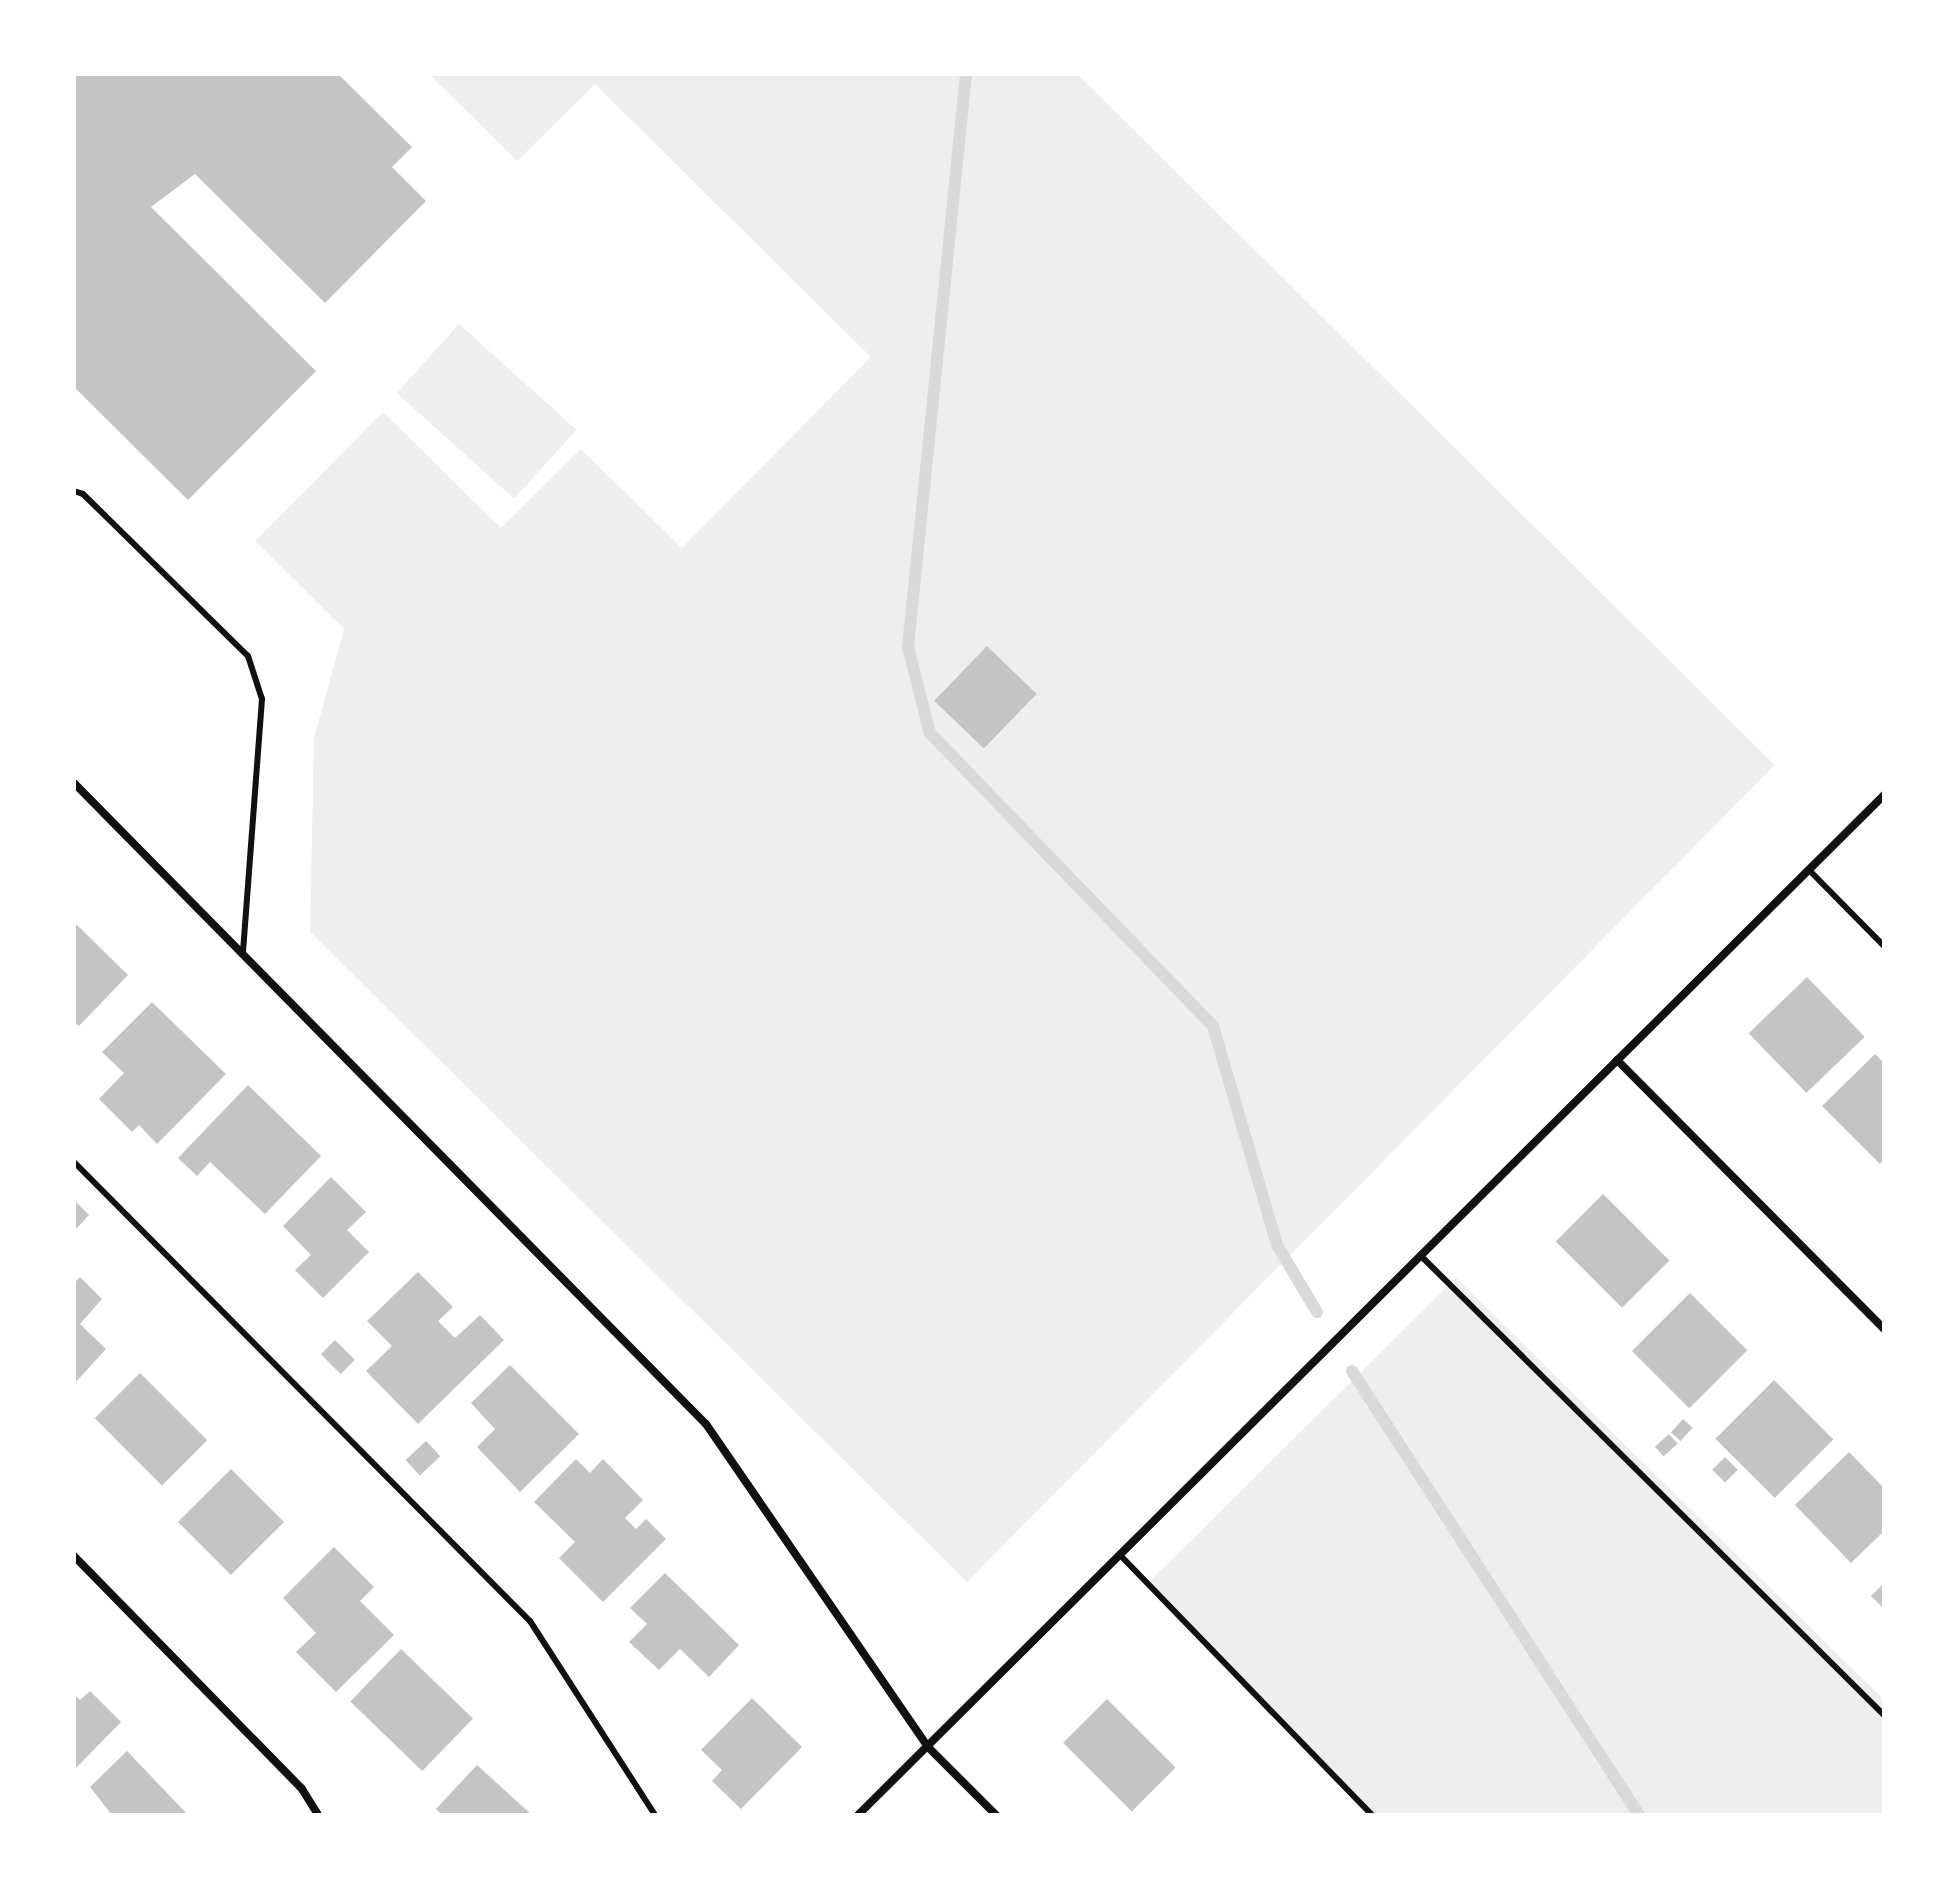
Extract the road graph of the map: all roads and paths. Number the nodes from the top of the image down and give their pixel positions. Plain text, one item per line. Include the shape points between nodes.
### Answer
1 (74, 491) edge
2 (74, 783) edge
3 (1884, 795) edge
4 (1809, 870) junction
5 (1884, 946) edge
6 (243, 954) junction
7 (1617, 1060) junction
8 (74, 1162) edge
9 (1421, 1256) junction
10 (1884, 1329) edge
11 (1120, 1555) junction
12 (74, 1556) edge
13 (1884, 1715) edge
14 (927, 1746) junction
15 (318, 1815) edge
16 (655, 1815) edge
17 (858, 1815) edge
18 (996, 1815) edge
19 (1372, 1815) edge

1 - 6 lane via 83,494 248,656 262,699
2 - 6 street
3 - 4 street
4 - 5 lane
4 - 7 street
6 - 14 street via 706,1424
7 - 9 street
7 - 10 street
8 - 16 lane via 530,1621
9 - 11 street
9 - 13 lane
11 - 14 street
11 - 19 lane
12 - 15 street via 302,1789
14 - 17 street
14 - 18 street

